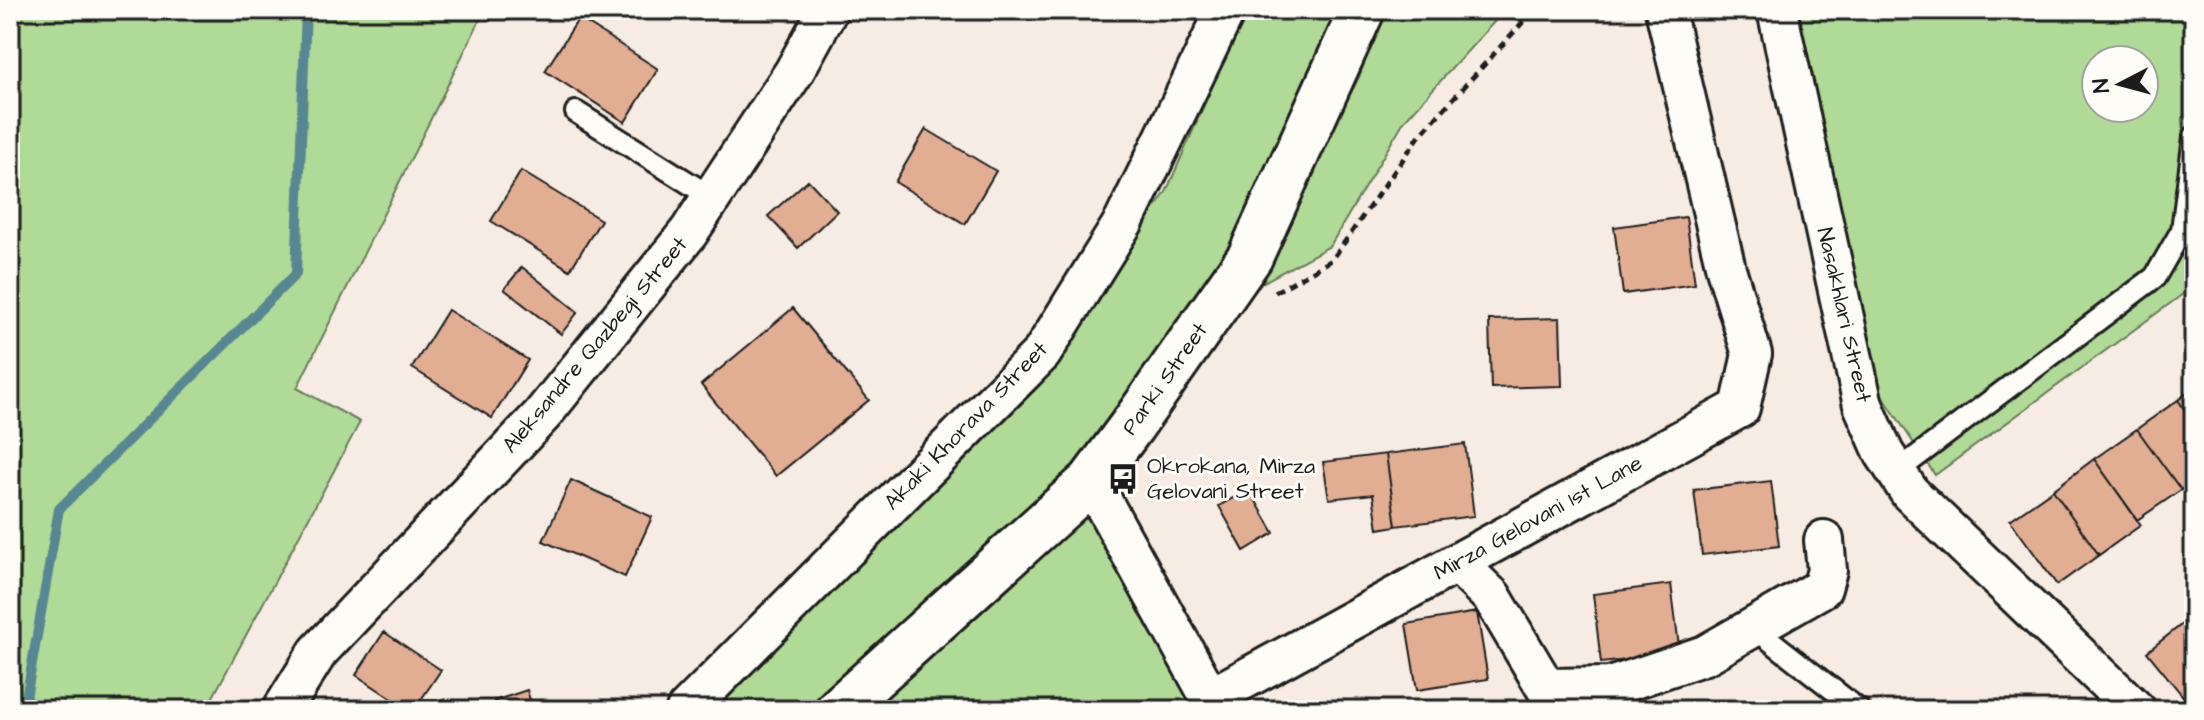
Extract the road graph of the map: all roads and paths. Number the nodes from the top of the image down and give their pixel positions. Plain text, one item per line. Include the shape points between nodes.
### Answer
1 (812, 10) edge
2 (828, 10) edge
3 (1226, 10) edge
4 (1362, 10) edge
5 (1534, 10) edge
6 (1665, 10) edge
7 (1777, 10) edge
8 (794, 72) junction
9 (576, 112) dead end
10 (2194, 137) edge
11 (711, 197) junction
12 (1273, 293) dead end
13 (1896, 472) junction
14 (1091, 481) junction
15 (1824, 540) dead end
16 (1457, 563) junction
17 (1753, 627) junction
18 (1553, 699) edge
19 (1214, 704) edge
20 (841, 709) edge
21 (282, 710) edge
22 (686, 710) edge
23 (1859, 710) edge
24 (2136, 710) edge

1 - 8 street, Aleksandre Qazbegi Street
2 - 8 street, Aleksandre Qazbegi Street
3 - 22 street, Akaki Khorava Street via 1124,221 1042,353
4 - 14 street, Parki Street via 1250,257
5 - 12 path via 1420,135 1332,260
6 - 16 street, Mirza Gelovani 1st Lane via 1726,269 1752,354 1740,408
7 - 13 street, Nasakhlari Street via 1863,405
8 - 11 street, Aleksandre Qazbegi Street
9 - 11 lane
10 - 13 lane via 2182,230 2155,277
11 - 21 street, Aleksandre Qazbegi Street via 689,232 542,415 318,652
13 - 24 street, Nasakhlari Street via 1910,493
14 - 19 street
14 - 20 street, Parki Street
15 - 17 street via 1827,570 1822,588
16 - 18 street via 1492,597
16 - 19 street, Mirza Gelovani 1st Lane
17 - 18 street via 1705,655 1610,687
17 - 23 lane

